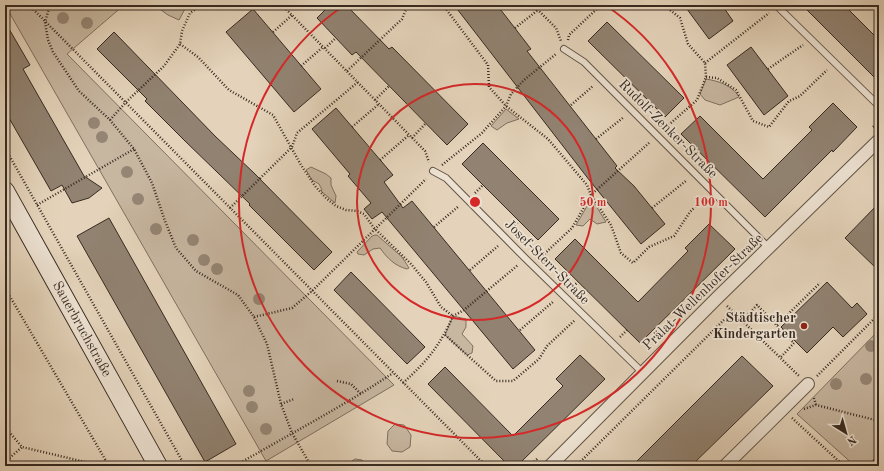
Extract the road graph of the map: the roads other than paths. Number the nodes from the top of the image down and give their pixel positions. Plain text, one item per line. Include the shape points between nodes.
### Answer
1 (776, 6) edge
2 (564, 49) road end
3 (879, 106) edge
4 (879, 140) edge
5 (433, 171) road end
6 (5, 191) edge
7 (769, 248) junction
8 (642, 372) junction
9 (808, 384) road end
10 (158, 466) edge
11 (550, 466) edge
12 (725, 466) edge

1 - 3 lane
2 - 7 lane, Rudolf-Zenker-Straße via 584,62
4 - 7 street, Prälat-Wellenhofer-Straße
5 - 8 lane, Josef-Sterr-Straße via 446,178
6 - 10 street, Sauerbruchstraße
7 - 8 street, Prälat-Wellenhofer-Straße
8 - 11 street, Prälat-Wellenhofer-Straße
9 - 12 street

